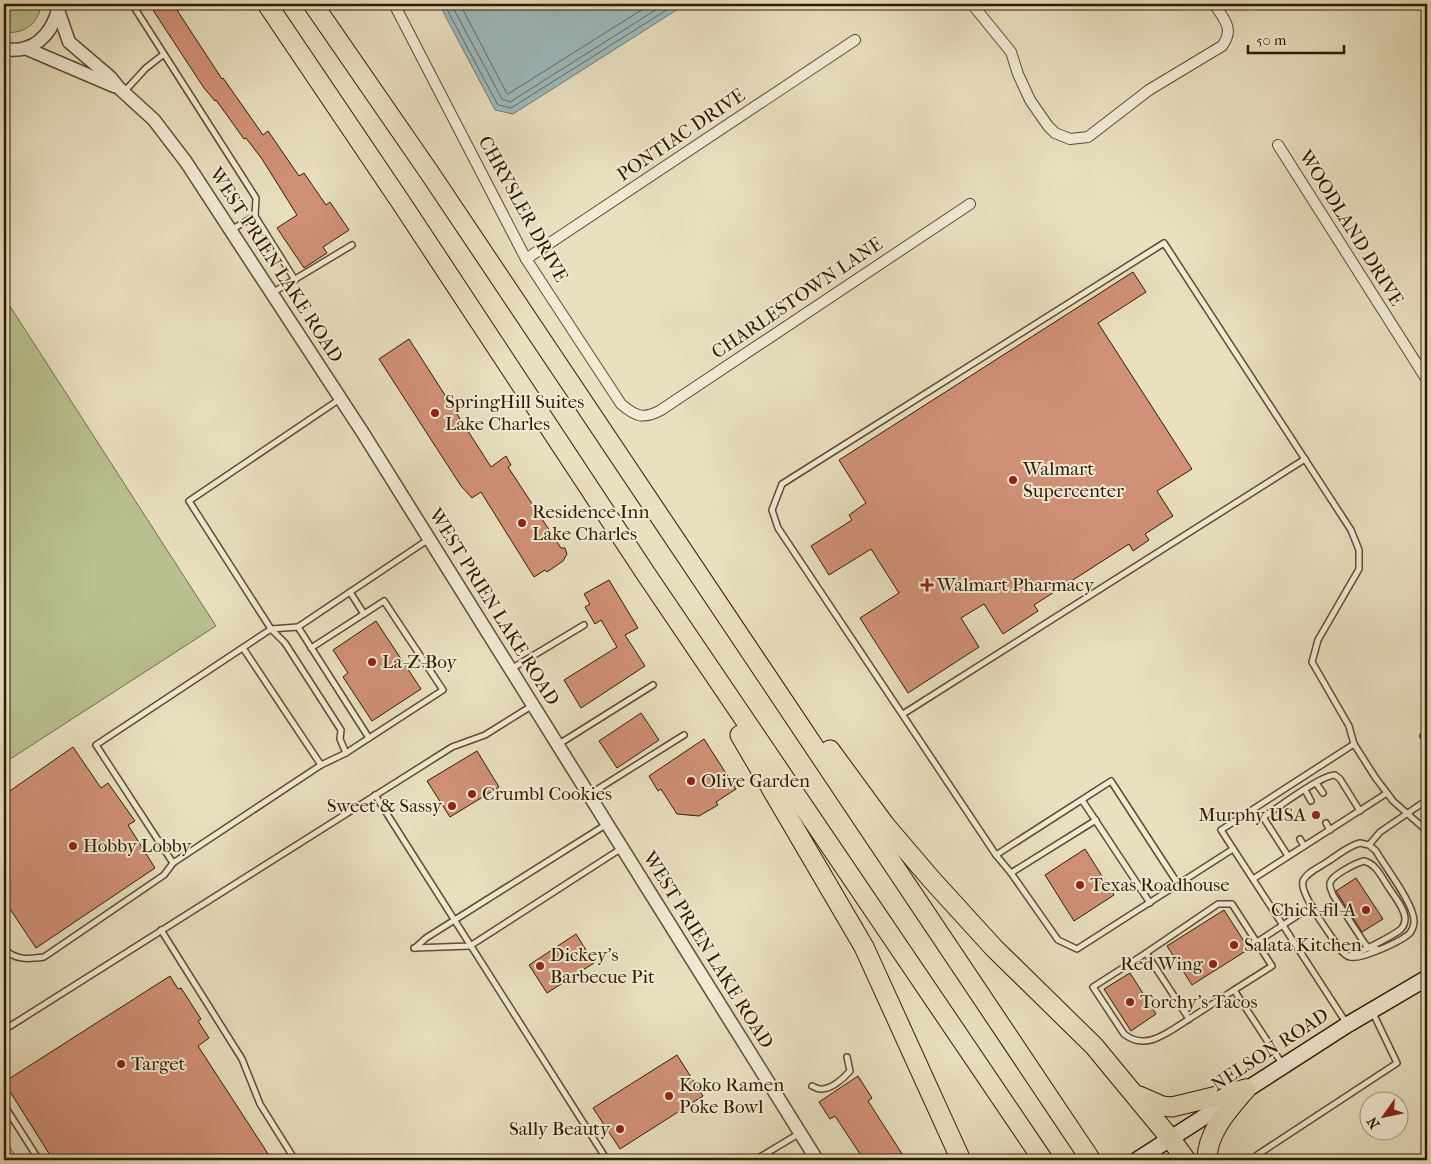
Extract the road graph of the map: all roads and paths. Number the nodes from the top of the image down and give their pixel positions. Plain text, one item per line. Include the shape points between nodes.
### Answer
1 (132, 4) edge
2 (267, 4) edge
3 (313, 4) edge
4 (394, 4) edge
5 (972, 4) edge
6 (1214, 4) edge
7 (58, 7) edge
8 (855, 40) dead end
9 (25, 48) junction
10 (4, 50) edge
11 (164, 54) junction
12 (121, 90) junction
13 (1278, 145) dead end
14 (970, 204) dead end
15 (255, 216) junction
16 (230, 230) junction
17 (352, 245) dead end
18 (526, 259) junction
19 (295, 280) junction
20 (272, 293) junction
21 (1427, 380) edge
22 (341, 398) junction
23 (641, 416) joint
24 (1305, 459) junction
25 (430, 539) junction
26 (646, 574) junction
27 (350, 592) junction
28 (364, 614) junction
29 (584, 625) dead end
30 (298, 627) junction
31 (271, 629) junction
32 (243, 648) junction
33 (311, 648) junction
34 (511, 669) junction
35 (653, 685) dead end
36 (783, 701) junction
37 (533, 705) junction
38 (903, 714) junction
39 (684, 734) dead end
40 (1423, 736) dead end
41 (369, 738) junction
42 (1427, 743) edge
43 (1354, 744) junction
44 (558, 745) junction
45 (346, 753) junction
46 (321, 765) junction
47 (1316, 783) junction
48 (1305, 790) junction
49 (1323, 793) dead end
50 (1387, 793) junction
51 (589, 794) junction
52 (374, 796) junction
53 (1082, 800) junction
54 (1427, 800) edge
55 (1311, 801) dead end
56 (1279, 807) junction
57 (1360, 811) junction
58 (1406, 813) junction
59 (1337, 816) dead end
60 (1286, 817) dead end
61 (1096, 820) junction
62 (1341, 822) junction
63 (1326, 823) dead end
64 (608, 824) junction
65 (1330, 830) junction
66 (1427, 831) edge
67 (1300, 839) dead end
68 (1369, 845) junction
69 (1304, 846) junction
70 (622, 848) junction
71 (1234, 849) junction
72 (996, 855) junction
73 (1288, 856) junction
74 (173, 863) junction
75 (1011, 873) junction
76 (1253, 879) junction
77 (1178, 884) junction
78 (1150, 903) junction
79 (1312, 906) junction
80 (454, 920) junction
81 (1282, 925) junction
82 (161, 930) junction
83 (1257, 942) junction
84 (470, 946) junction
85 (1368, 947) junction
86 (4, 948) edge
87 (1382, 948) junction
88 (1146, 953) junction
89 (1344, 954) junction
90 (1427, 978) edge
91 (1234, 990) junction
92 (1372, 1010) junction
93 (1189, 1019) junction
94 (1347, 1024) junction
95 (4, 1030) edge
96 (847, 1057) dead end
97 (1283, 1065) junction
98 (812, 1086) dead end
99 (1246, 1089) junction
100 (1136, 1094) junction
101 (4, 1105) edge
102 (800, 1133) junction
103 (1170, 1138) junction
104 (1086, 1153) edge
105 (40, 1160) edge
106 (295, 1160) edge
107 (607, 1160) edge
108 (755, 1160) edge
109 (817, 1160) edge
110 (961, 1160) edge
111 (1043, 1160) edge
112 (1137, 1160) edge
113 (1186, 1160) edge
114 (1207, 1160) edge
115 (1260, 1160) edge

1 - 11 lane
2 - 26 highway
3 - 36 highway
4 - 18 street, CHRYSLER DRIVE
5 - 6 street via 1011,52 1030,100 1048,126 1070,139 1088,137 1149,90 1222,46 1226,40 1227,24
7 - 9 street, WEST PRIEN LAKE ROAD via 55,22 47,35
7 - 12 street, WEST PRIEN LAKE ROAD via 69,42
8 - 18 street, PONTIAC DRIVE
9 - 10 street, WEST PRIEN LAKE ROAD
9 - 12 street, WEST PRIEN LAKE ROAD
11 - 12 lane
11 - 15 lane via 256,198
12 - 16 street, WEST PRIEN LAKE ROAD via 154,120 170,140
13 - 21 street, WOODLAND DRIVE
14 - 23 street, CHARLESTOWN LANE via 661,410
15 - 16 lane
15 - 19 lane
16 - 20 street, WEST PRIEN LAKE ROAD
17 - 19 lane
18 - 23 street, CHRYSLER DRIVE via 621,404
19 - 20 lane
20 - 22 street, WEST PRIEN LAKE ROAD
22 - 25 street, WEST PRIEN LAKE ROAD
22 - 31 lane via 189,501
24 - 38 lane
24 - 38 lane via 1164,243 782,484 772,510 778,528
24 - 43 lane via 1351,530 1359,550 1359,569 1318,640 1312,662 1349,726
25 - 27 lane
25 - 34 street, WEST PRIEN LAKE ROAD
26 - 110 highway via 864,947
26 - 111 highway
27 - 28 lane
27 - 30 lane
28 - 33 lane
28 - 41 lane via 384,601 443,690
29 - 34 lane
30 - 31 lane
30 - 33 lane
31 - 32 lane
31 - 45 lane via 285,643 341,730 340,739
32 - 46 lane
32 - 74 lane via 96,745
33 - 41 lane
34 - 37 street, WEST PRIEN LAKE ROAD
35 - 44 lane
36 - 100 highway via 823,740 885,825 932,880 994,948 1094,1046
36 - 104 highway
37 - 44 street, WEST PRIEN LAKE ROAD
37 - 52 lane via 485,735 452,747
38 - 72 lane
39 - 51 lane
40 - 42 lane
41 - 45 lane
43 - 50 lane
43 - 71 lane via 1221,830
44 - 51 street, WEST PRIEN LAKE ROAD
45 - 46 lane
46 - 74 lane
47 - 48 lane
47 - 49 lane
47 - 57 lane via 1335,775
48 - 55 lane
48 - 56 lane
50 - 57 lane
50 - 58 lane
51 - 64 street, WEST PRIEN LAKE ROAD
52 - 80 lane
52 - 82 lane
53 - 61 lane
53 - 72 lane
53 - 77 lane via 1111,781
54 - 58 lane
56 - 60 lane
56 - 73 lane via 1263,817
57 - 62 lane
58 - 66 lane
58 - 68 lane via 1376,835
59 - 62 lane
61 - 75 lane
61 - 78 lane
62 - 65 lane
63 - 65 lane
64 - 70 street, WEST PRIEN LAKE ROAD
64 - 80 lane
65 - 69 lane
67 - 69 lane
68 - 79 lane via 1360,843 1352,846 1305,878 1303,889
68 - 87 lane via 1410,905 1414,921 1410,932
69 - 73 lane
70 - 84 lane
70 - 102 street, WEST PRIEN LAKE ROAD
71 - 76 lane
71 - 77 lane
72 - 75 lane
73 - 76 lane
74 - 86 lane via 164,875 44,957 24,960
75 - 78 lane via 1058,940 1077,949
76 - 81 lane
77 - 78 lane
79 - 81 lane
79 - 89 lane
80 - 84 lane
80 - 84 lane via 414,948
81 - 83 lane
81 - 94 lane
82 - 95 lane
82 - 106 lane via 242,1059 260,1104
83 - 88 lane via 1232,904 1227,903 1218,904
83 - 91 lane via 1272,966
84 - 107 lane
85 - 85 lane via 1400,930 1405,920 1402,909 1380,874 1364,861 1337,875 1330,886
85 - 87 lane via 1374,950
85 - 89 lane via 1355,954
87 - 89 lane via 1359,957
88 - 93 lane
88 - 93 lane via 1093,987 1124,1034 1130,1038 1157,1040
90 - 92 main road, NELSON ROAD
91 - 93 lane
91 - 97 lane
92 - 94 main road, NELSON ROAD
92 - 115 lane via 1397,1063 1257,1155
94 - 97 main road, NELSON ROAD
96 - 98 lane via 850,1071 843,1079 820,1090
97 - 99 main road, NELSON ROAD
99 - 100 highway via 1172,1107
99 - 103 main road, NELSON ROAD
99 - 114 highway via 1223,1116 1212,1136
100 - 103 highway
101 - 105 lane
102 - 108 lane
102 - 109 street, WEST PRIEN LAKE ROAD
103 - 112 main road, NELSON ROAD
103 - 113 highway

